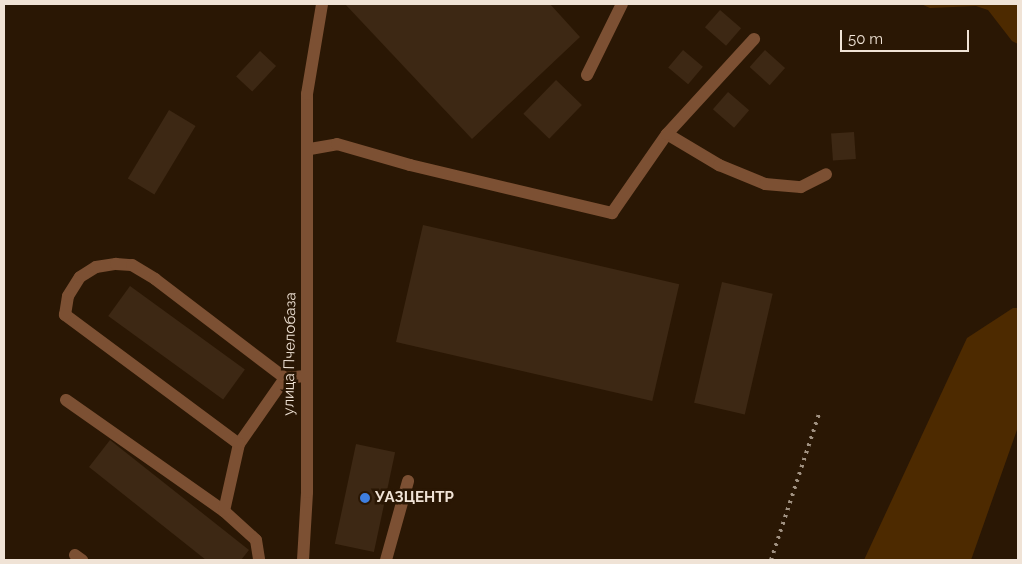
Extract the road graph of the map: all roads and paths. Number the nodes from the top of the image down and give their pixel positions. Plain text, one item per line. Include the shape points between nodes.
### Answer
1 (322, 4) edge
2 (622, 4) edge
3 (754, 39) dead end
4 (587, 75) dead end
5 (667, 134) junction
6 (310, 149) junction
7 (826, 174) dead end
8 (305, 376) junction
9 (285, 378) junction
10 (66, 400) dead end
11 (239, 444) junction
12 (408, 481) dead end
13 (224, 511) junction
14 (259, 560) edge
15 (303, 560) edge
16 (386, 560) edge

1 - 6 street, улица Пчелобаза via 307,94
2 - 4 street
3 - 5 street
5 - 6 street via 612,213 410,165 337,144
5 - 7 street via 719,165 765,184 802,187
6 - 8 street, улица Пчелобаза
8 - 9 street
8 - 15 street, улица Пчелобаза via 307,492
9 - 11 street
9 - 11 street via 155,278 132,265 96,268 80,278 68,296 66,315
10 - 13 street
11 - 13 street
12 - 16 street
13 - 14 street via 256,540

